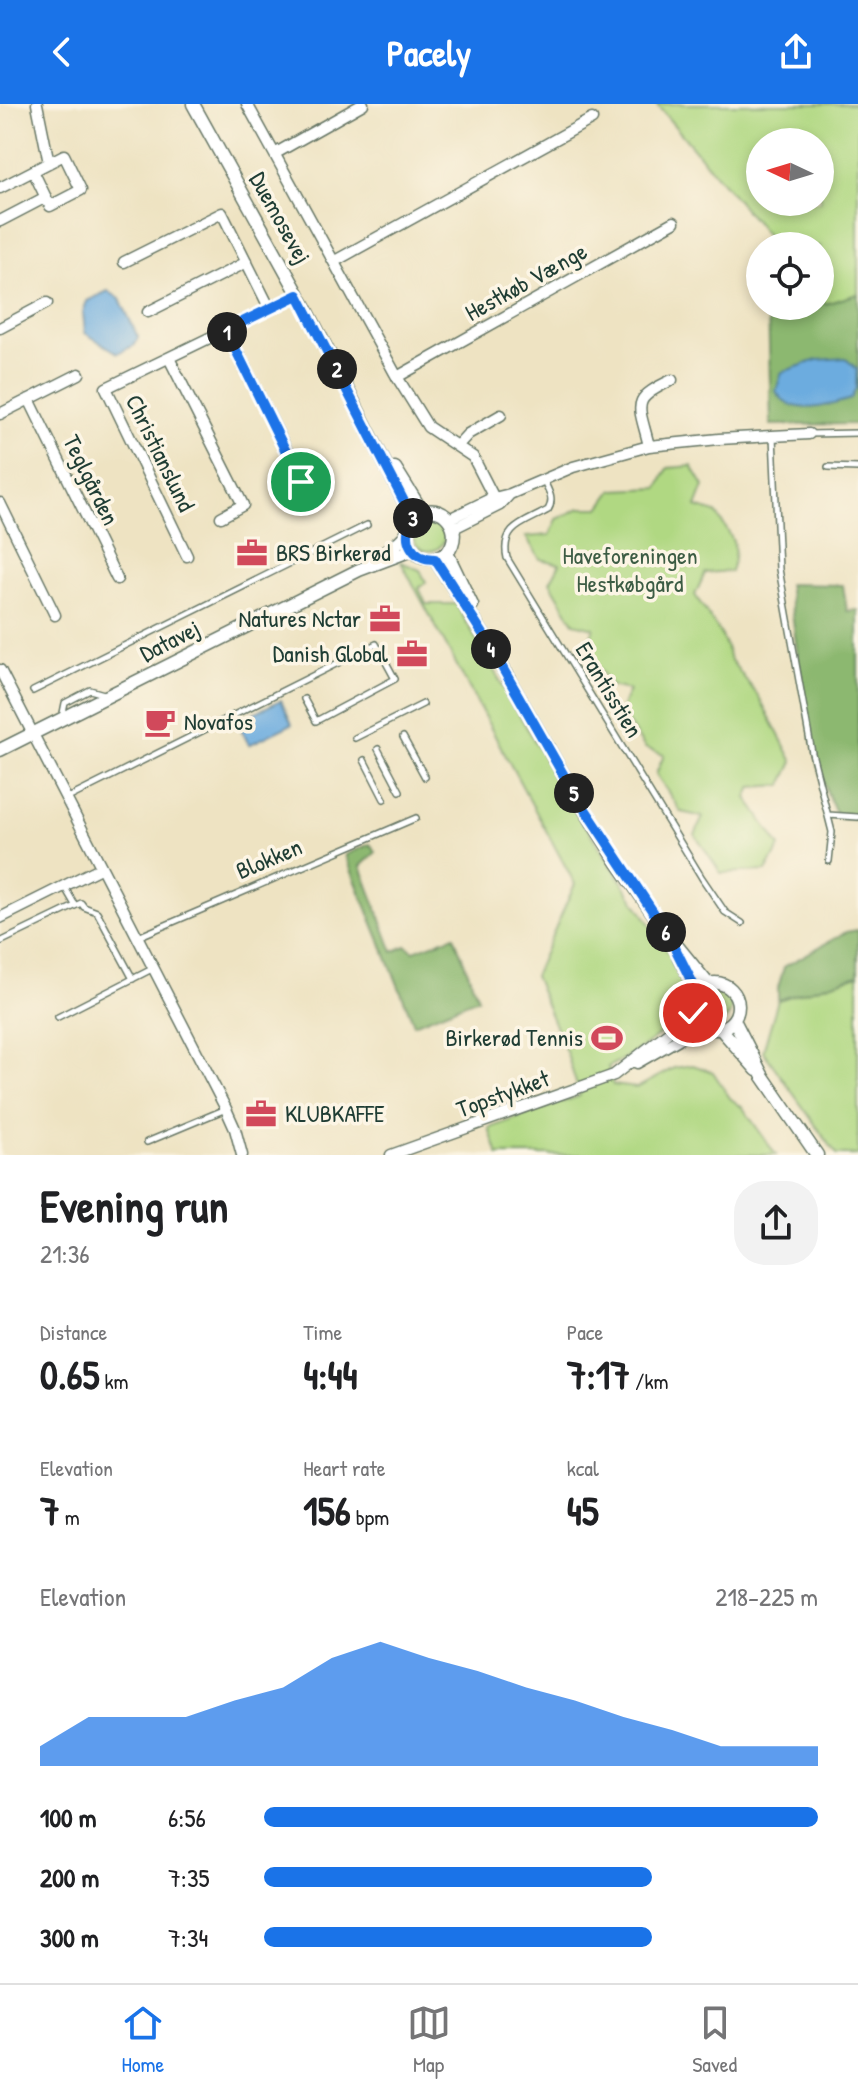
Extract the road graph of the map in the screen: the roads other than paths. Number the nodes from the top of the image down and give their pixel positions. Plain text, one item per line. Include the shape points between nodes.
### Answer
1 (37, 104) edge
2 (193, 104) edge
3 (247, 104) edge
4 (363, 104) edge
5 (592, 119) dead end
6 (276, 153) junction
7 (49, 163) junction
8 (33, 171) junction
9 (0, 188) edge
10 (46, 197) junction
11 (0, 221) edge
12 (674, 222) dead end
13 (335, 261) junction
14 (124, 262) dead end
15 (247, 262) junction
16 (298, 295) junction
17 (47, 303) dead end
18 (270, 309) junction
19 (148, 312) dead end
20 (0, 328) edge
21 (226, 330) junction
22 (169, 358) junction
23 (79, 374) dead end
24 (397, 377) junction
25 (672, 380) dead end
26 (29, 399) junction
27 (0, 414) edge
28 (501, 415) dead end
29 (858, 433) edge
30 (809, 434) joint
31 (773, 436) junction
32 (457, 446) junction
33 (649, 446) junction
34 (293, 463) joint
35 (828, 467) dead end
36 (858, 468) edge
37 (543, 479) junction
38 (510, 494) junction
39 (494, 498) junction
40 (0, 503) edge
41 (290, 505) dead end
42 (418, 516) junction
43 (221, 517) dead end
44 (451, 524) junction
45 (367, 525) dead end
46 (407, 534) junction
47 (412, 550) junction
48 (187, 556) dead end
49 (441, 556) junction
50 (359, 570) junction
51 (117, 579) dead end
52 (55, 615) dead end
53 (0, 670) edge
54 (33, 691) dead end
55 (304, 699) dead end
56 (423, 704) dead end
57 (31, 734) junction
58 (403, 737) dead end
59 (355, 738) dead end
60 (378, 749) dead end
61 (0, 750) edge
62 (364, 760) dead end
63 (425, 777) dead end
64 (400, 791) dead end
65 (65, 799) junction
66 (384, 799) dead end
67 (828, 815) junction
68 (858, 817) edge
69 (416, 818) dead end
70 (829, 861) dead end
71 (100, 868) junction
72 (64, 886) junction
73 (75, 905) junction
74 (0, 918) edge
75 (742, 923) dead end
76 (669, 936) junction
77 (137, 937) junction
78 (0, 942) edge
79 (153, 969) junction
80 (133, 979) junction
81 (708, 984) junction
82 (697, 992) junction
83 (693, 1013) junction
84 (58, 1017) dead end
85 (734, 1020) junction
86 (703, 1025) junction
87 (720, 1028) junction
88 (627, 1066) junction
89 (762, 1075) junction
90 (226, 1109) junction
91 (147, 1142) dead end
92 (242, 1155) edge
93 (391, 1155) edge
94 (817, 1155) edge

1 - 7 street
2 - 16 street, Duemosevej
3 - 6 street
4 - 6 street
5 - 13 street
6 - 13 street
7 - 8 street
7 - 10 street via 64,155 81,190 50,206
8 - 9 street
8 - 10 street
10 - 11 street
12 - 24 street, Hestkøb Vænge
13 - 24 street
14 - 15 street via 222,213
15 - 18 street
15 - 19 street
16 - 18 street, Christianslund
16 - 42 street, Duemosevej
17 - 20 street
18 - 21 street, Christianslund
21 - 22 street, Christianslund
21 - 34 street
22 - 43 street, Christianslund via 243,505
22 - 48 street, Christianslund via 106,388
23 - 26 street
24 - 32 street via 428,427
25 - 33 street via 645,392 641,400
26 - 27 street
26 - 51 street, Teglgården
28 - 32 street
29 - 30 lane
30 - 31 street
31 - 33 street
31 - 67 lane via 779,569
32 - 39 street via 473,457
33 - 37 street
34 - 41 lane via 307,496
35 - 36 lane
37 - 38 street
37 - 75 lane, Erantisstien via 551,505 509,533 504,545 507,558 702,878 725,912
38 - 39 street
38 - 44 street via 500,505
39 - 44 street
40 - 52 street
42 - 44 street via 436,512
42 - 46 street
44 - 49 street via 454,541
45 - 54 lane
46 - 47 street
46 - 50 street, Datavej
47 - 49 street via 425,558
47 - 50 street, Datavej
49 - 76 street via 571,788
50 - 57 street, Datavej
53 - 57 street
55 - 65 lane via 316,721 395,679 376,644
56 - 59 lane
57 - 61 street, Datavej
57 - 65 street
58 - 63 lane
60 - 64 lane
62 - 66 lane
65 - 71 street
67 - 68 lane
67 - 70 lane
69 - 77 lane, Blokken
71 - 72 street
71 - 77 street
72 - 73 lane
72 - 74 street
73 - 78 lane
73 - 80 lane via 97,912
76 - 81 street
76 - 82 street
77 - 79 street
79 - 80 lane
79 - 90 street
80 - 84 lane
81 - 82 street
81 - 85 street via 732,989 739,1004
82 - 83 street
83 - 86 street
83 - 88 street, Topstykket
85 - 87 street
85 - 89 street
86 - 87 street
86 - 88 street, Topstykket
87 - 89 street
88 - 93 street, Topstykket
89 - 94 street
90 - 91 lane
90 - 92 street

